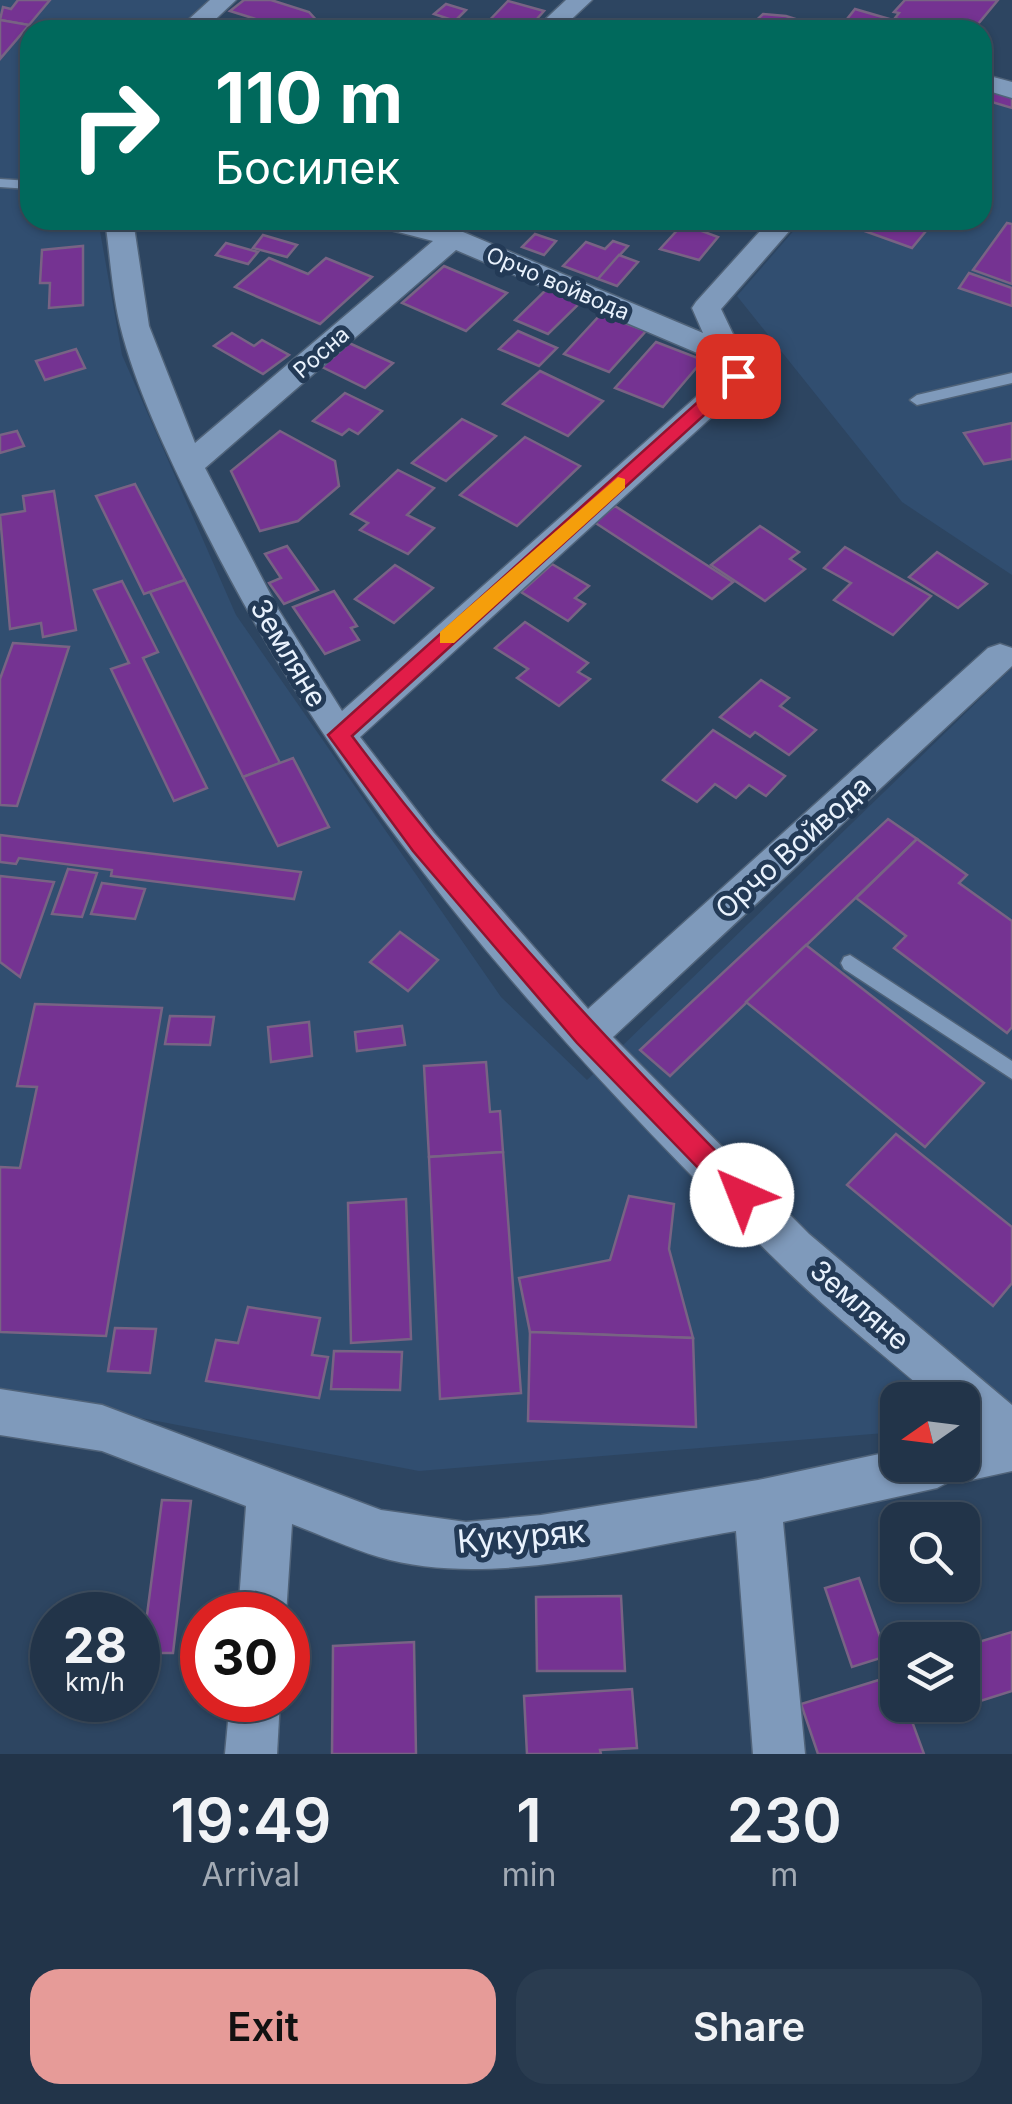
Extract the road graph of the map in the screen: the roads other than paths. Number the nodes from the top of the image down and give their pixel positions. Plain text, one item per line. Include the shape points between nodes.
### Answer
1 (224, 0) edge
2 (580, 0) edge
3 (201, 20) edge
4 (557, 20) edge
5 (121, 230) edge
6 (423, 230) edge
7 (775, 230) edge
8 (453, 238) junction
9 (706, 308) junction
10 (683, 336) junction
11 (729, 356) junction
12 (1012, 378) edge
13 (918, 400) dead end
14 (188, 466) junction
15 (1000, 658) dead end
16 (339, 735) junction
17 (850, 963) dead end
18 (586, 1036) junction
19 (1012, 1071) edge
20 (0, 1412) edge
21 (1012, 1435) edge
22 (1012, 1448) edge
23 (980, 1456) edge
24 (880, 1477) edge
25 (271, 1492) junction
26 (758, 1504) junction
27 (264, 1592) edge
28 (253, 1722) edge
29 (251, 1754) edge
30 (779, 1754) edge

1 - 3 street
2 - 4 street
5 - 14 street, Земляне via 136,326
6 - 8 street, Орчо войвода
7 - 9 street
8 - 10 street, Орчо войвода
8 - 14 street, Росна
9 - 10 street
9 - 11 street
10 - 11 street, Орчо войвода
11 - 16 street via 738,376
12 - 13 lane
14 - 16 street, Земляне via 264,614
15 - 18 street, Орчо Войвода
16 - 18 street, Земляне via 420,844
17 - 19 lane
18 - 21 street, Земляне via 794,1249
20 - 25 street, Кукуряк via 102,1428
22 - 23 street
24 - 26 street, Кукуряк
25 - 26 street, Кукуряк via 381,1534 466,1546
25 - 27 street
26 - 30 street
28 - 29 street

